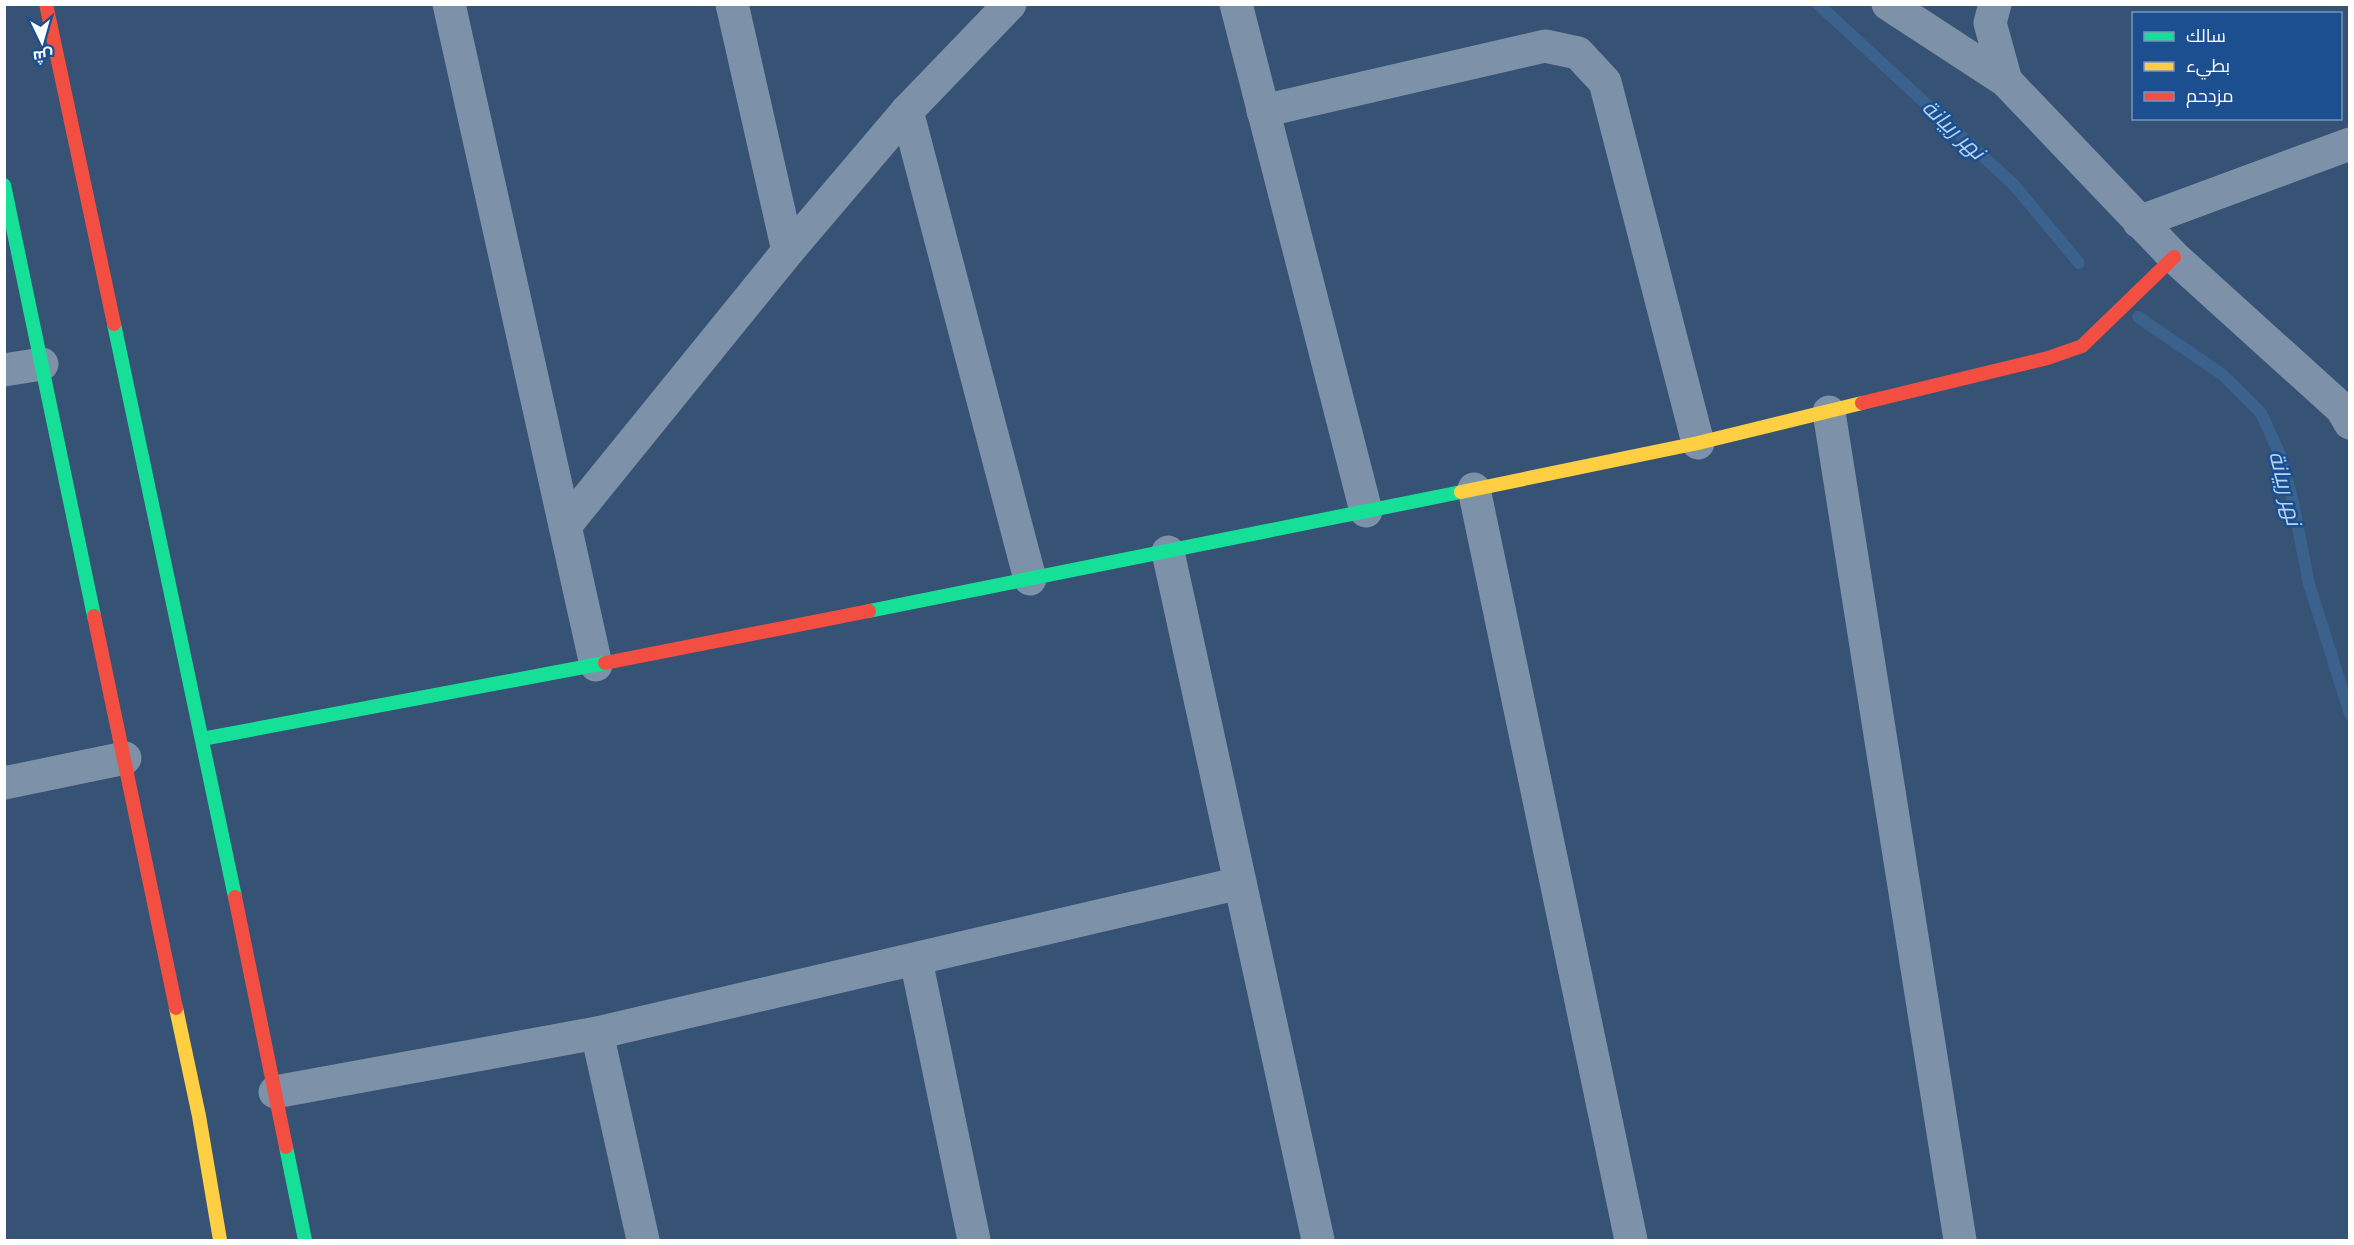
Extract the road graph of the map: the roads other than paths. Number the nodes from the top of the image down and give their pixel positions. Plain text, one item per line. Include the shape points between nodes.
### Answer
1 (46, 4) edge
2 (449, 4) edge
3 (732, 4) edge
4 (1010, 4) edge
5 (1236, 4) edge
6 (1888, 4) edge
7 (1995, 4) edge
8 (2006, 81) junction
9 (907, 111) junction
10 (1263, 111) junction
11 (2349, 144) edge
12 (4, 185) edge
13 (2139, 222) junction
14 (788, 251) junction
15 (2174, 257) junction
16 (42, 364) junction
17 (4, 370) edge
18 (1829, 412) junction
19 (2349, 423) edge
20 (1698, 443) junction
21 (1474, 489) junction
22 (1365, 511) junction
23 (565, 526) junction
24 (1168, 552) junction
25 (1030, 579) junction
26 (596, 665) junction
27 (202, 739) junction
28 (125, 758) junction
29 (4, 783) edge
30 (1240, 883) junction
31 (916, 960) junction
32 (597, 1033) junction
33 (275, 1092) junction
34 (220, 1240) edge
35 (305, 1240) edge
36 (644, 1240) edge
37 (974, 1240) edge
38 (1318, 1240) edge
39 (1631, 1240) edge
40 (1960, 1240) edge

1 - 27 street
2 - 23 street
3 - 14 street
4 - 9 street
5 - 10 street
6 - 8 street
7 - 8 street via 1990,23
8 - 13 street
9 - 14 street
9 - 25 street
10 - 20 street via 1545,46 1578,53 1605,82
10 - 22 street
11 - 13 street
12 - 16 street
13 - 15 street
14 - 23 street
15 - 18 street via 2082,345 2048,358
15 - 19 street via 2342,409
16 - 17 street
16 - 28 street
18 - 20 street
18 - 40 street
20 - 21 street
21 - 22 street
21 - 39 street
22 - 24 street
23 - 26 street
24 - 25 street
24 - 30 street
25 - 26 street
26 - 27 street
27 - 33 street
28 - 29 street
28 - 34 street via 199,1116
30 - 31 street
30 - 38 street
31 - 32 street
31 - 37 street
32 - 33 street
32 - 36 street
33 - 35 street

